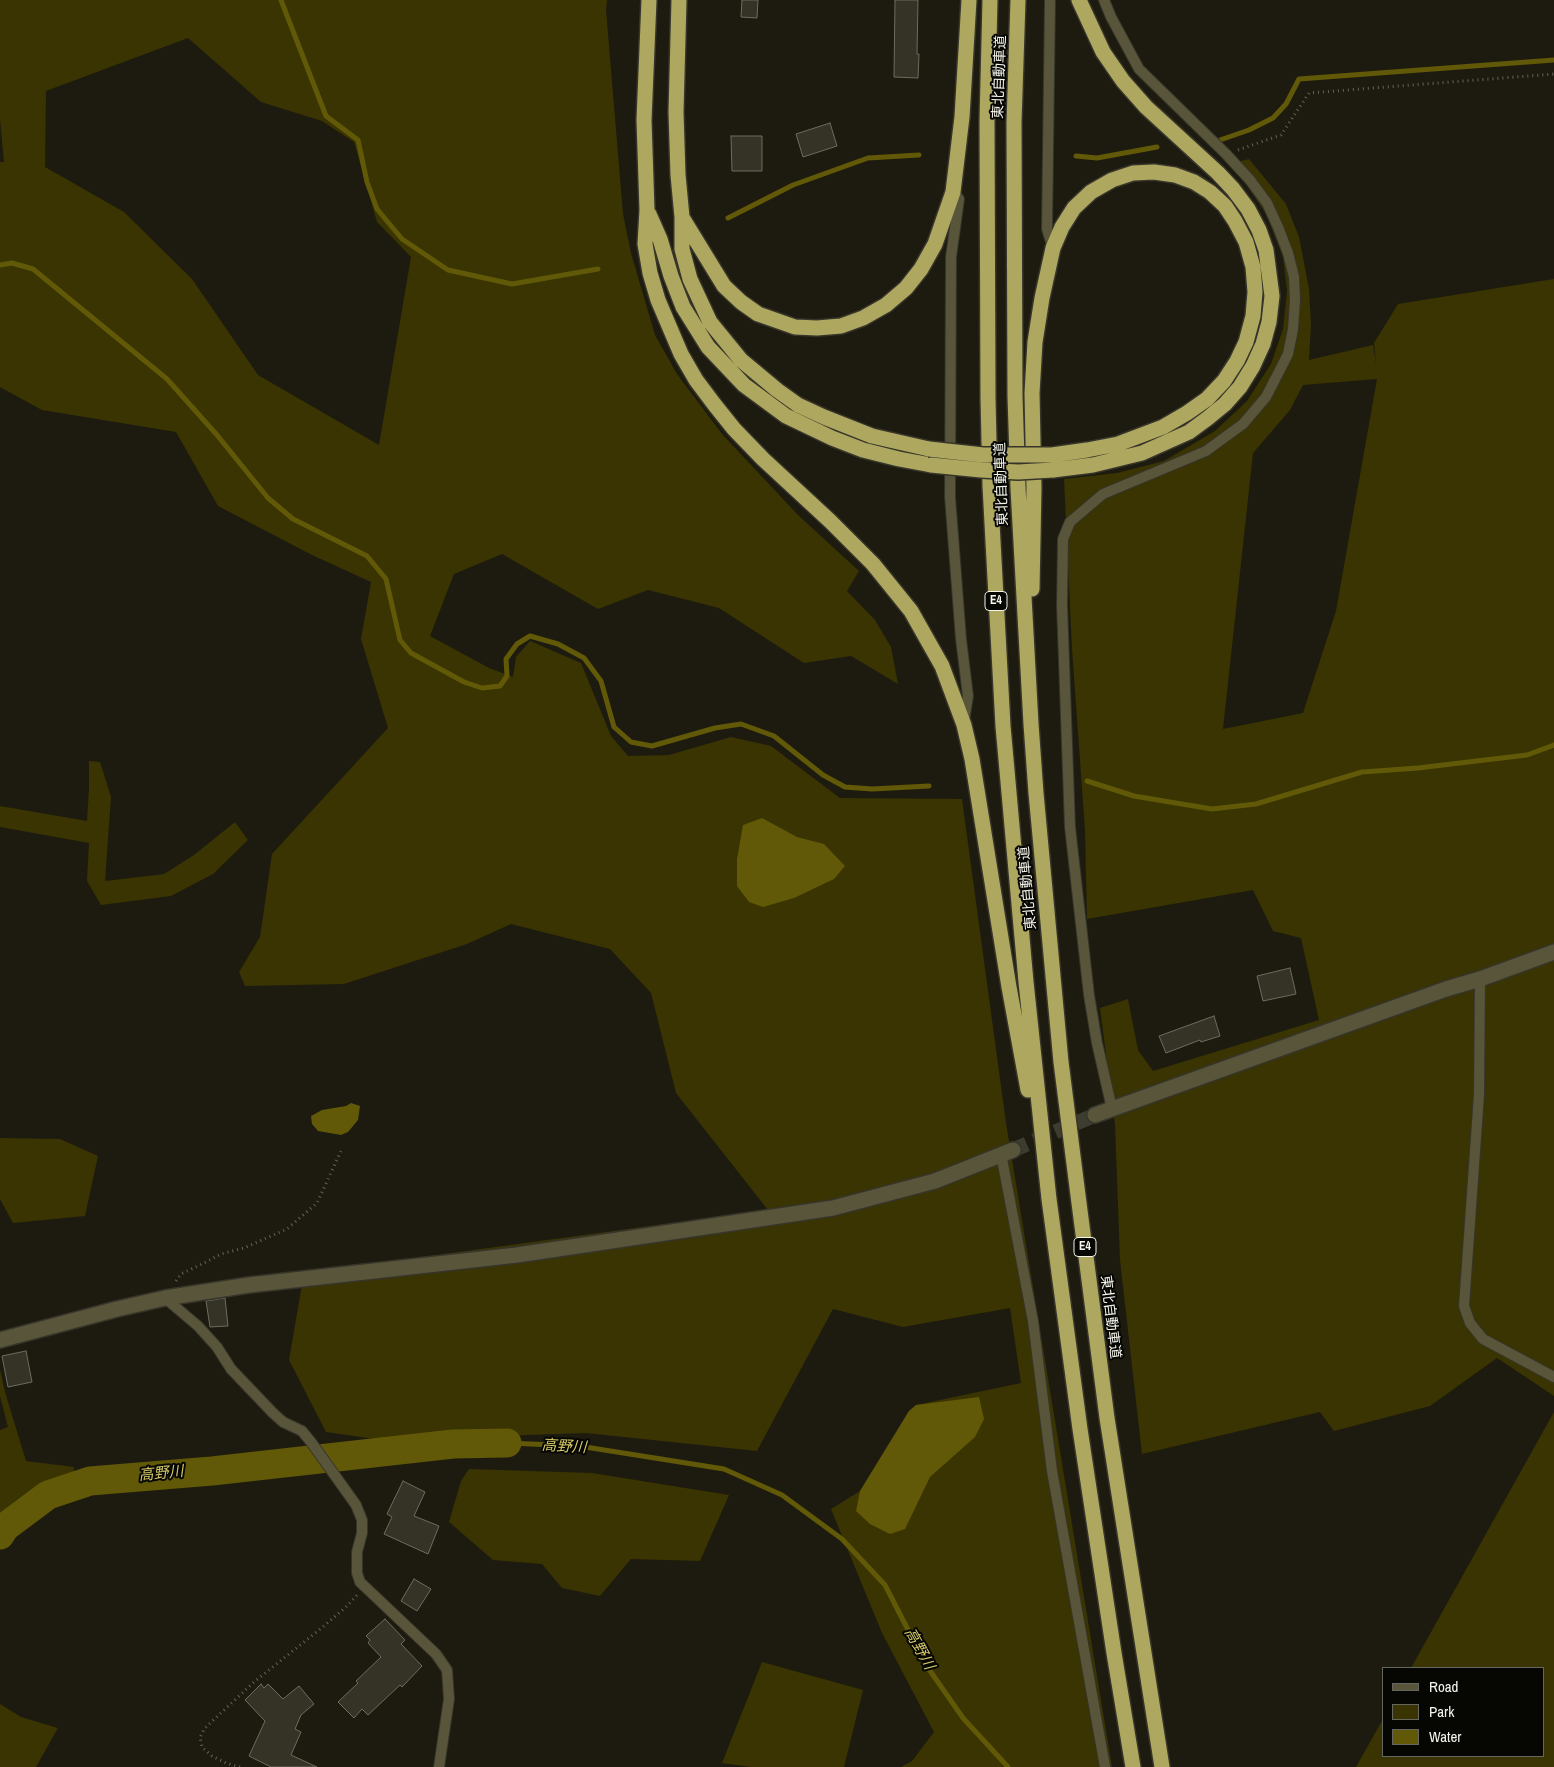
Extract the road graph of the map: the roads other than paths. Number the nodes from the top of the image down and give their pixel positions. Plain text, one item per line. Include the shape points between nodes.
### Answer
1 (649, 0) edge
2 (679, 0) edge
3 (969, 0) edge
4 (990, 0) edge
5 (1018, 0) edge
6 (1050, 0) edge
7 (1079, 0) edge
8 (1104, 0) edge
9 (953, 192) junction
10 (647, 210) junction
11 (682, 218) junction
12 (1053, 248) junction
13 (1031, 724) junction
14 (964, 725) junction
15 (1554, 952) edge
16 (1480, 979) junction
17 (1112, 1109) junction
18 (1094, 1116) tunnel mouth
19 (1007, 1152) joint
20 (1049, 1200) junction
21 (164, 1298) junction
22 (0, 1340) edge
23 (1554, 1377) edge
24 (439, 1767) edge
25 (1104, 1767) edge
26 (1133, 1767) edge
27 (1162, 1767) edge

1 - 10 highway via 644,120
2 - 11 highway via 676,112
3 - 9 highway via 962,117
4 - 20 highway, 東北自動車道 / E4 via 987,301 990,486 1002,726
5 - 13 highway, 東北自動車道 / E4 via 1014,123 1015,396
6 - 12 lane via 1047,229
7 - 10 highway, bridge via 1103,52 1123,81 1146,107 1234,189 1248,209 1266,250 1272,296 1267,330 1254,366 1225,404 1189,432 1142,453 1093,465 1018,472 931,465 863,450 832,438 786,416 744,385 708,347 684,307
8 - 17 lane via 1140,69 1226,154 1267,203 1288,253 1295,300 1288,354 1266,397 1237,429 1206,451 1103,494 1070,522 1063,539 1062,606 1070,827 1089,995
9 - 11 highway via 935,244 911,282 886,305 841,326 795,326 758,314 724,286
9 - 14 lane via 959,198 951,258 950,497 968,696
10 - 14 highway via 645,244 650,273 668,324 696,380 763,460 830,521 894,589 911,611 942,666
11 - 12 highway, bridge via 682,248 690,280 710,322 741,360 798,405 872,436 929,449 982,455 1052,455 1087,450 1144,435 1179,418 1207,399 1224,381 1246,342 1255,292 1246,242 1225,206 1210,192 1194,182 1154,172 1133,173 1112,180 1091,192 1074,208
12 - 13 highway via 1035,342 1032,393
13 - 27 highway, 東北自動車道 / E4 via 1062,1071 1107,1418
14 - 20 highway
15 - 16 street
16 - 17 street
16 - 23 lane via 1479,1095 1464,1306 1470,1323 1483,1340
17 - 18 street
19 - 21 street via 935,1181 833,1208 517,1255 249,1285
19 - 25 lane via 1052,1471
20 - 26 highway, 東北自動車道 / E4 via 1080,1429
21 - 22 street
21 - 24 lane via 198,1326 217,1347 231,1370 273,1413 302,1431 356,1505 362,1520 357,1552 360,1582 436,1654 446,1670 449,1699

